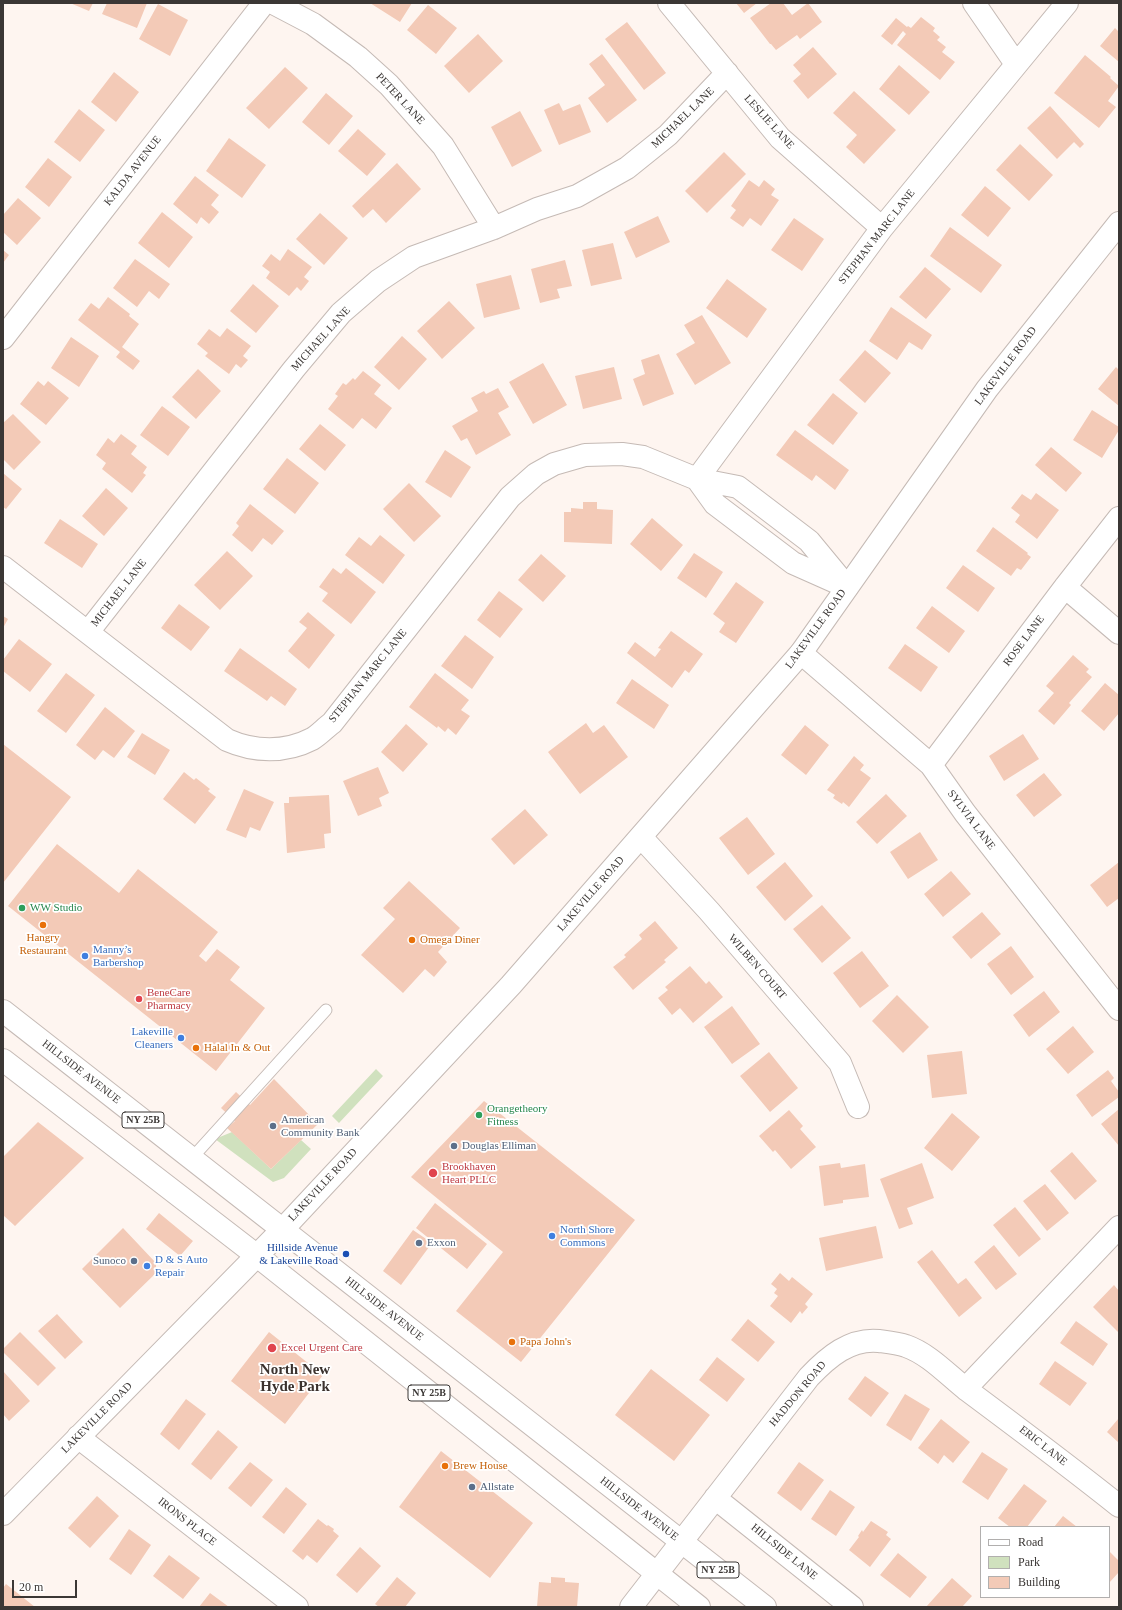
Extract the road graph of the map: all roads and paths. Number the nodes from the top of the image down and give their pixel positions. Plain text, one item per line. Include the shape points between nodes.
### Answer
1 (264, 3) edge
2 (273, 3) edge
3 (669, 3) edge
4 (974, 3) edge
5 (1067, 3) edge
6 (1016, 64) junction
7 (727, 73) junction
8 (1119, 223) edge
9 (494, 228) junction
10 (882, 228) junction
11 (3, 338) edge
12 (696, 479) junction
13 (1119, 518) edge
14 (3, 567) edge
15 (1065, 586) junction
16 (847, 587) junction
17 (88, 632) junction
18 (1119, 633) edge
19 (801, 653) junction
20 (931, 765) junction
21 (641, 837) junction
22 (1119, 1009) edge
23 (326, 1010) dead end
24 (3, 1011) edge
25 (4, 1063) edge
26 (858, 1107) dead end
27 (192, 1158) junction
28 (1119, 1227) edge
29 (283, 1229) junction
30 (256, 1255) junction
31 (966, 1388) junction
32 (78, 1437) junction
33 (716, 1498) junction
34 (1119, 1506) edge
35 (3, 1514) edge
36 (669, 1558) junction
37 (296, 1607) edge
38 (631, 1607) edge
39 (699, 1607) edge
40 (765, 1607) edge
41 (852, 1607) edge

1 - 11 street, KALDA AVENUE
2 - 9 street, PETER LANE via 313,24 389,85 443,146
3 - 7 street, LESLIE LANE
4 - 6 street
5 - 6 street, STEPHAN MARC LANE
6 - 10 street, STEPHAN MARC LANE
7 - 9 street, MICHAEL LANE via 668,135 627,168 577,196 537,209
7 - 10 street, LESLIE LANE via 780,138
8 - 16 street, LAKEVILLE ROAD via 987,389
9 - 17 street, MICHAEL LANE via 414,257 378,281 341,314 294,369
10 - 12 street, STEPHAN MARC LANE
12 - 16 street via 715,504 793,563
12 - 17 street, STEPHAN MARC LANE via 643,457 622,454 585,455 554,464 536,474 510,497 332,723 313,738 298,745 270,750 242,746 227,740
13 - 15 street, ROSE LANE
14 - 17 street, STEPHAN MARC LANE
15 - 18 street
15 - 20 street, ROSE LANE
16 - 19 street, LAKEVILLE ROAD
19 - 20 street, SYLVIA LANE
19 - 21 street, LAKEVILLE ROAD
20 - 22 street, SYLVIA LANE via 965,813
21 - 26 street, WILBEN COURT via 709,911 840,1063
21 - 29 street, LAKEVILLE ROAD via 512,985
23 - 27 lane
24 - 27 street, HILLSIDE AVENUE / NY 25B
25 - 30 street, HILLSIDE AVENUE / NY 25B
27 - 29 street, HILLSIDE AVENUE / NY 25B
28 - 31 street
29 - 30 street, LAKEVILLE ROAD
29 - 36 street, HILLSIDE AVENUE / NY 25B
30 - 32 street, LAKEVILLE ROAD
30 - 36 street, HILLSIDE AVENUE / NY 25B
31 - 33 street, HADDON ROAD via 935,1362 906,1346 878,1340 862,1341 843,1348 809,1377
31 - 34 street, ERIC LANE
32 - 35 street, LAKEVILLE ROAD
32 - 37 street, IRONS PLACE
33 - 36 street, HADDON ROAD
33 - 41 street, HILLSIDE LANE
36 - 38 street, HADDON ROAD
36 - 39 street, HILLSIDE AVENUE / NY 25B
36 - 40 street, HILLSIDE AVENUE / NY 25B

